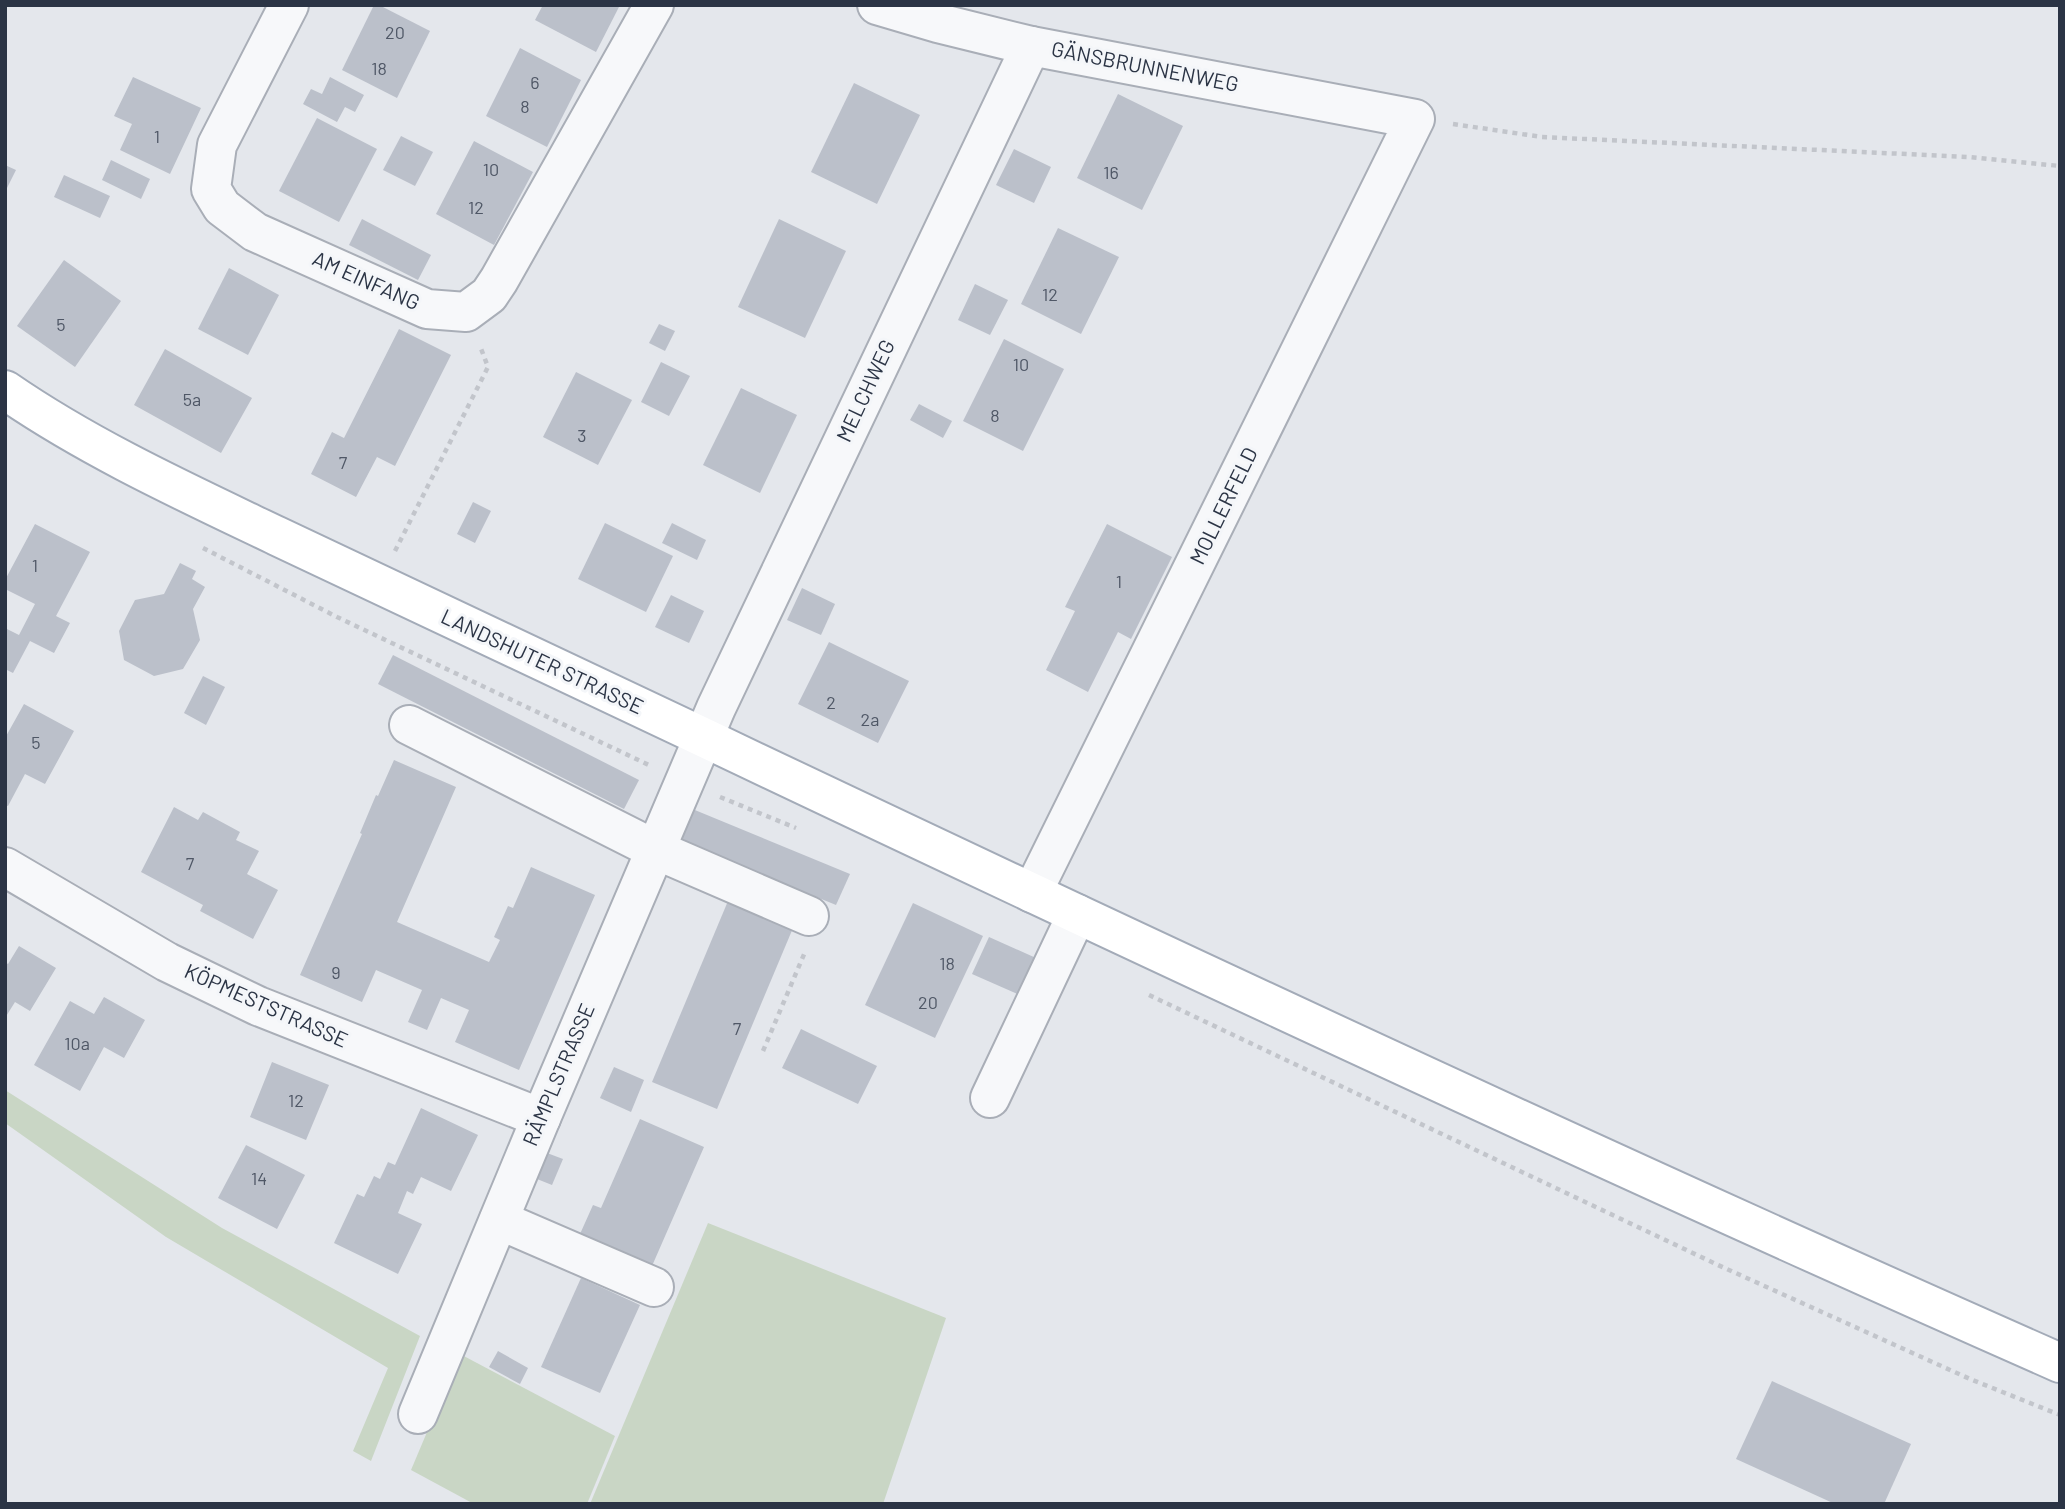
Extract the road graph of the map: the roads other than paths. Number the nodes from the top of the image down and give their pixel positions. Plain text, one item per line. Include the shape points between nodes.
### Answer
1 (289, 5) edge
2 (654, 5) edge
3 (877, 5) edge
4 (1031, 46) junction
5 (1415, 119) joint
6 (8, 399) edge
7 (409, 725) dead end
8 (704, 737) junction
9 (654, 849) junction
10 (5, 867) edge
11 (1032, 893) junction
12 (809, 916) road end
13 (1082, 916) junction
14 (990, 1098) dead end
15 (541, 1118) junction
16 (499, 1220) junction
17 (654, 1287) dead end
18 (2060, 1363) edge
19 (418, 1414) dead end

1 - 2 street, AM EINFANG via 217,145 211,189 222,207 254,232 427,309 466,312 489,295 499,280
3 - 4 street, GÄNSBRUNNENWEG
4 - 5 street, GÄNSBRUNNENWEG
4 - 8 street, MELCHWEG
5 - 11 street, MOLLERFELD
6 - 8 main road, LANDSHUTER STRASSE via 379,586
7 - 9 street
8 - 9 street, RÄMPLSTRASSE
8 - 11 main road, LANDSHUTER STRASSE
9 - 12 street
9 - 15 street, RÄMPLSTRASSE
10 - 15 street, KÖPMESTSTRASSE via 167,962 258,1006
11 - 13 main road, LANDSHUTER STRASSE
13 - 14 street
13 - 18 main road, LANDSHUTER STRASSE via 1739,1222
15 - 16 street, RÄMPLSTRASSE
16 - 17 street
16 - 19 street, RÄMPLSTRASSE

